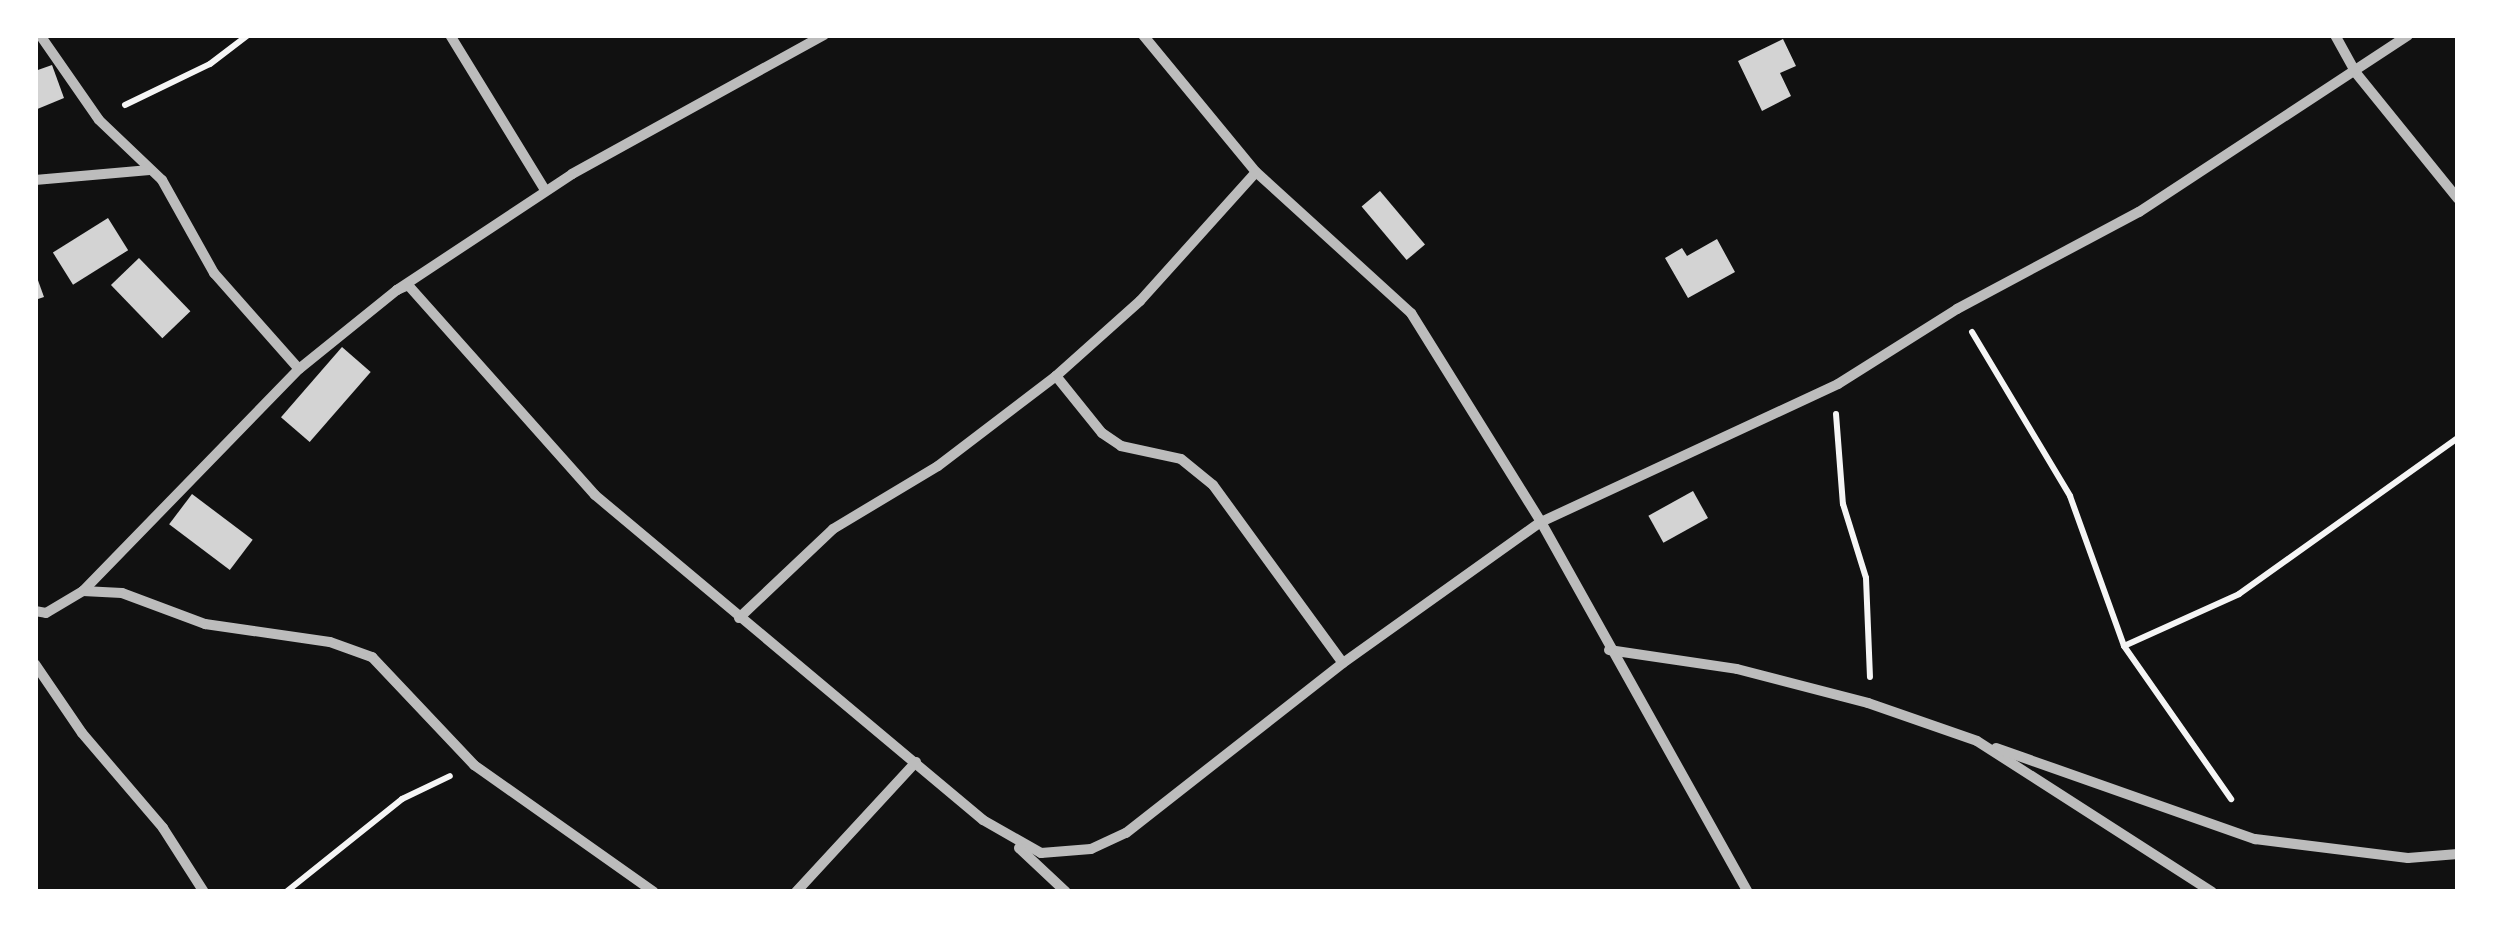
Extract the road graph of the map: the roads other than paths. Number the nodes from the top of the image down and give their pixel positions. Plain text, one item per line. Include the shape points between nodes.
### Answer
1 (40, 35) edge
2 (450, 35) edge
3 (824, 35) edge
4 (1143, 35) edge
5 (2334, 35) edge
6 (2408, 35) edge
7 (2356, 73) junction
8 (150, 170) junction
9 (1256, 172) junction
10 (35, 180) edge
11 (545, 190) junction
12 (2458, 199) edge
13 (397, 290) junction
14 (298, 369) junction
15 (1056, 376) junction
16 (1541, 522) junction
17 (83, 591) junction
18 (35, 612) edge
19 (738, 618) junction
20 (1608, 650) junction
21 (1343, 663) junction
22 (35, 664) edge
23 (1976, 741) junction
24 (916, 762) junction
25 (1016, 844) junction
26 (2458, 854) edge
27 (204, 892) edge
28 (654, 892) edge
29 (796, 892) edge
30 (1066, 892) edge
31 (1748, 892) edge
32 (2212, 892) edge

1 - 8 street via 99,120
2 - 11 street
3 - 11 street
4 - 9 street
5 - 7 street
6 - 7 street
7 - 12 street
7 - 16 street via 2140,212 1957,308 1838,384
8 - 10 street
8 - 14 street via 214,272
9 - 15 street via 1140,301
9 - 16 street via 1410,313
11 - 13 street
13 - 14 street
13 - 19 street via 408,285 595,495
14 - 17 street
15 - 19 street via 938,466 833,530
15 - 21 street via 1121,446 1181,458 1213,485
16 - 20 street
16 - 21 street
17 - 18 street via 46,614
17 - 28 street via 122,593 205,624 330,642 372,657 474,765
19 - 24 street
20 - 23 street via 1737,669 1868,703
20 - 31 street via 1678,756
21 - 25 street via 1126,833 1091,850 1040,853
22 - 27 street via 182,853
23 - 26 street via 2254,839 2374,856
23 - 32 street
24 - 25 street
24 - 29 street
25 - 30 street

